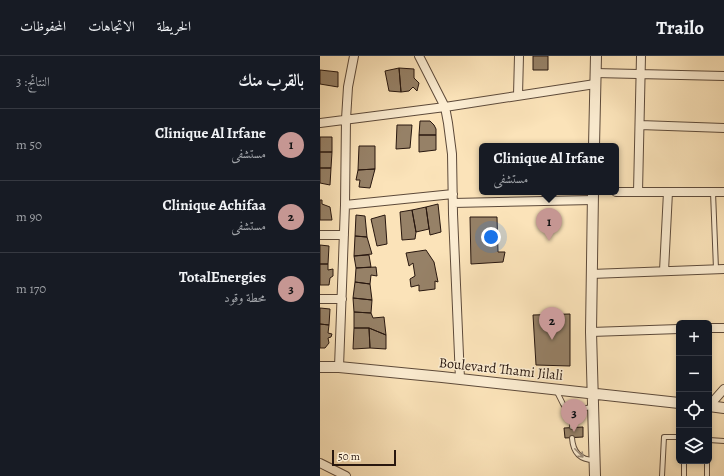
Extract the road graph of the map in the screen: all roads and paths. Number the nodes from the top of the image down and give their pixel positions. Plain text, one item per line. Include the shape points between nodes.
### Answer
1 (354, 56) edge
2 (419, 56) edge
3 (519, 56) edge
4 (596, 56) edge
5 (641, 56) edge
6 (641, 74) junction
7 (724, 76) edge
8 (595, 78) junction
9 (518, 95) junction
10 (445, 107) junction
11 (346, 119) junction
12 (320, 123) edge
13 (640, 125) junction
14 (724, 128) edge
15 (594, 143) edge
16 (619, 192) edge
17 (638, 192) junction
18 (668, 192) junction
19 (713, 192) junction
20 (724, 192) edge
21 (593, 196) edge
22 (453, 198) junction
23 (345, 205) junction
24 (320, 235) edge
25 (344, 236) junction
26 (720, 269) edge
27 (664, 271) junction
28 (591, 274) junction
29 (320, 299) edge
30 (342, 299) junction
31 (712, 328) edge
32 (724, 328) edge
33 (676, 329) edge
34 (591, 332) junction
35 (320, 367) edge
36 (340, 367) junction
37 (460, 379) junction
38 (724, 389) edge
39 (556, 390) junction
40 (592, 394) junction
41 (676, 403) edge
42 (712, 403) edge
43 (712, 406) edge
44 (592, 407) junction
45 (724, 408) edge
46 (573, 419) junction
47 (572, 427) dead end
48 (676, 437) edge
49 (572, 438) dead end
50 (712, 440) edge
51 (724, 441) edge
52 (594, 460) junction
53 (320, 463) edge
54 (684, 464) edge
55 (707, 464) edge
56 (336, 474) edge
57 (346, 476) edge
58 (595, 476) edge
59 (662, 476) edge
60 (684, 476) edge
61 (707, 476) edge

1 - 11 street via 348,87
2 - 10 street
3 - 9 street
4 - 8 street
5 - 6 street
6 - 7 street
6 - 8 street
6 - 13 street
8 - 9 street
8 - 15 street
9 - 10 street
10 - 11 street
10 - 22 street via 452,154
11 - 12 street
11 - 23 street
13 - 14 street
13 - 17 street
16 - 17 street
17 - 18 street
18 - 19 street
18 - 27 street
19 - 20 street
19 - 26 lane
21 - 22 street
21 - 28 street
22 - 23 street
22 - 37 street
23 - 25 street
24 - 25 street
25 - 30 street
26 - 27 street
27 - 28 street
28 - 34 street
29 - 30 street
30 - 36 street
31 - 32 street
33 - 34 street
34 - 40 street
35 - 36 street, Boulevard Thami Jilali
36 - 37 street, Boulevard Thami Jilali
37 - 39 street, Boulevard Thami Jilali
38 - 42 street
39 - 40 street, Boulevard Thami Jilali
39 - 46 lane
40 - 41 street, Boulevard Thami Jilali
40 - 44 street
43 - 45 street
44 - 46 lane via 581,410
44 - 52 street
46 - 47 lane
48 - 59 lane via 664,437
49 -> 52 lane via 574,448 580,456
50 - 51 lane
52 - 58 street
53 - 56 street
54 - 60 lane
55 - 61 lane
56 - 57 street

